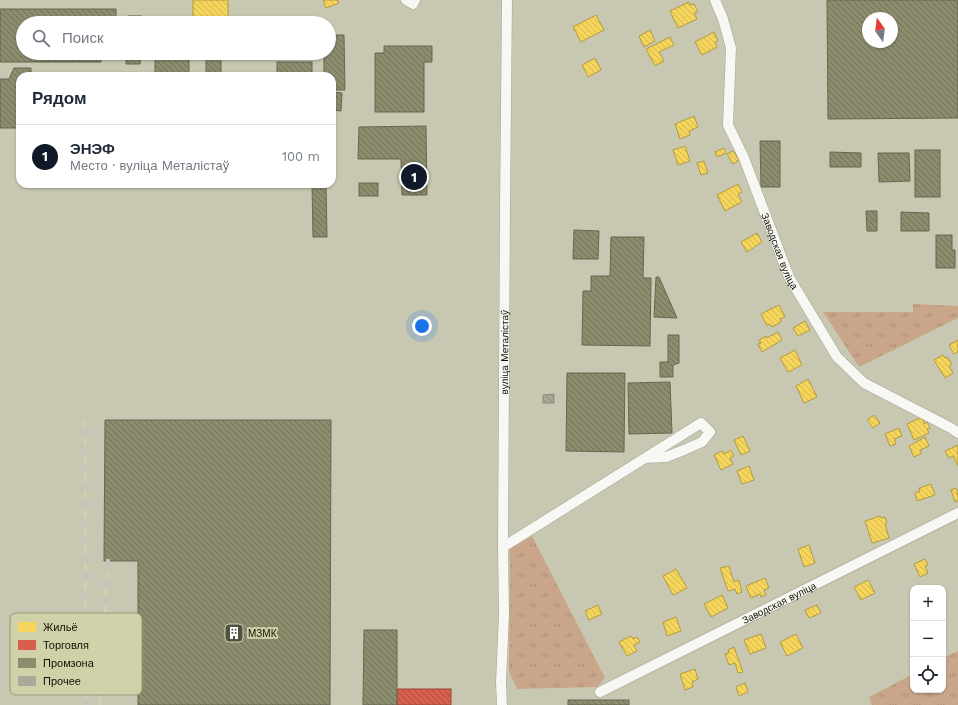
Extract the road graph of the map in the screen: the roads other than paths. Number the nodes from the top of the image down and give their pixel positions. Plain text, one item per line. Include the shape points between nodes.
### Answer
1 (406, 0) edge
2 (416, 0) edge
3 (507, 0) edge
4 (715, 0) edge
5 (958, 433) edge
6 (645, 458) junction
7 (958, 513) edge
8 (503, 547) junction
9 (600, 692) dead end
10 (502, 705) edge

1 - 2 street via 413,4
3 - 8 street, вуліца Металістаў
4 - 5 street, Заводская вуліца via 731,48 728,125 744,158 789,276 837,357 864,383
6 - 6 street via 666,457 684,450 702,442 710,432 701,423
6 - 8 street
7 - 9 street, Заводская вуліца
8 - 10 street, вуліца Металістаў

